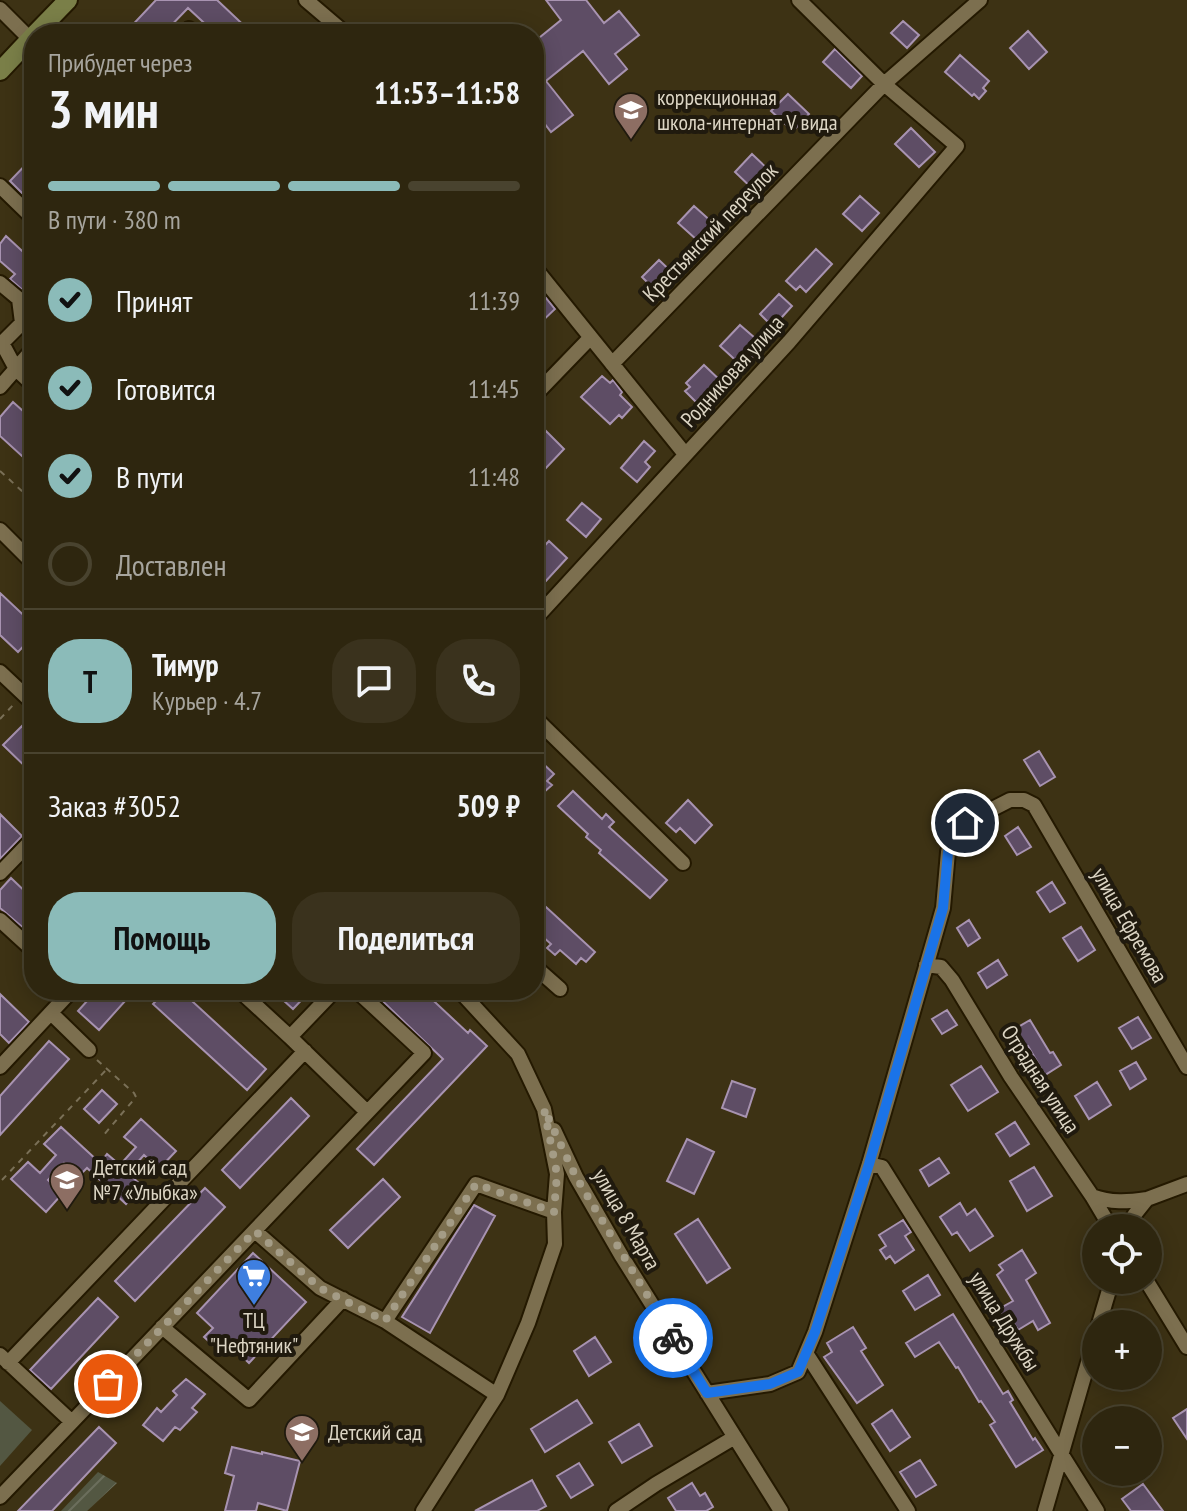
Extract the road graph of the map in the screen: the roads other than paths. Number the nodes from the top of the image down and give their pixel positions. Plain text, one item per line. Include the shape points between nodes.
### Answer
1 (68, 0) edge
2 (306, 0) edge
3 (799, 0) edge
4 (980, 0) edge
5 (0, 9) edge
6 (45, 24) edge
7 (334, 24) edge
8 (24, 29) edge
9 (24, 46) edge
10 (0, 71) edge
11 (884, 84) junction
12 (0, 186) edge
13 (24, 209) edge
14 (544, 280) edge
15 (0, 283) edge
16 (22, 323) joint
17 (590, 338) junction
18 (1, 344) edge
19 (24, 360) edge
20 (612, 364) junction
21 (16, 369) junction
22 (24, 377) edge
23 (544, 386) edge
24 (0, 387) edge
25 (685, 454) junction
26 (0, 530) edge
27 (24, 554) edge
28 (544, 609) edge
29 (0, 672) edge
30 (24, 694) edge
31 (544, 727) edge
32 (24, 848) edge
33 (683, 863) dead end
34 (0, 873) edge
35 (0, 920) edge
36 (24, 942) edge
37 (926, 965) junction
38 (544, 975) edge
39 (560, 989) dead end
40 (63, 1000) edge
41 (250, 1000) edge
42 (325, 1000) edge
43 (367, 1000) edge
44 (468, 1000) edge
45 (51, 1013) junction
46 (290, 1037) junction
47 (6, 1049) edge
48 (305, 1051) junction
49 (91, 1053) road end
50 (0, 1067) edge
51 (1187, 1067) edge
52 (544, 1109) junction
53 (366, 1111) junction
54 (869, 1164) junction
55 (1187, 1184) edge
56 (1092, 1196) junction
57 (1147, 1199) junction
58 (554, 1212) junction
59 (1103, 1214) edge
60 (1135, 1214) edge
61 (255, 1231) junction
62 (1155, 1294) edge
63 (343, 1299) junction
64 (385, 1321) junction
65 (162, 1327) junction
66 (1187, 1347) edge
67 (806, 1353) junction
68 (4, 1359) edge
69 (1082, 1384) edge
70 (707, 1393) junction
71 (497, 1395) junction
72 (72, 1422) junction
73 (735, 1437) junction
74 (1062, 1454) junction
75 (0, 1497) edge
76 (423, 1511) edge
77 (616, 1511) edge
78 (781, 1511) edge
79 (908, 1511) edge
80 (1045, 1511) edge
81 (1097, 1511) edge

1 - 6 main road
2 - 7 street
3 - 11 street
4 - 11 street, Крестьянский переулок
5 - 8 street
9 - 10 main road
11 - 20 street, Крестьянский переулок
11 - 25 street, Родниковая улица via 957,146
12 - 13 street
14 - 17 street
15 - 16 street via 19,299
16 - 18 street
17 - 20 street
17 - 23 street
18 - 21 street
19 - 21 street
20 - 25 street
21 - 22 street
21 - 24 street
25 - 28 street, Родниковая улица
26 - 27 street
29 - 30 street
31 - 33 street
32 - 34 street
35 - 36 street
37 - 51 street, улица Ефремова via 943,908 952,837 965,823 1010,800 1024,800 1034,805
37 - 54 street
37 - 56 street, Отрадная улица via 941,967 952,980
38 - 39 street
40 - 45 street
41 - 46 street
42 - 46 street
43 - 53 street via 424,1053
44 - 52 street via 518,1054
45 - 47 street
45 - 49 street
46 - 48 street
47 - 50 street
48 - 53 street
48 - 68 street
52 - 58 street via 557,1174
52 - 70 street, улица 8 Марта via 576,1177
53 - 61 street
54 - 67 street
54 - 74 street, улица Дружбы via 882,1167
55 - 57 street
56 - 57 street via 1117,1203
56 - 59 street, Отрадная улица
57 - 60 street
58 - 64 street via 476,1184
58 - 71 street via 555,1244
61 - 63 street via 320,1288
61 - 65 street
62 - 66 street
63 - 64 street
63 - 65 street via 249,1400
64 - 71 street
65 - 72 street
67 - 70 street via 798,1372 770,1384
67 - 79 street
68 - 72 street
69 - 74 street
70 - 73 street, улица 8 Марта
71 - 76 street
72 - 75 street
73 - 77 street
73 - 78 street, улица 8 Марта
74 - 80 street
74 - 81 street, улица Дружбы

